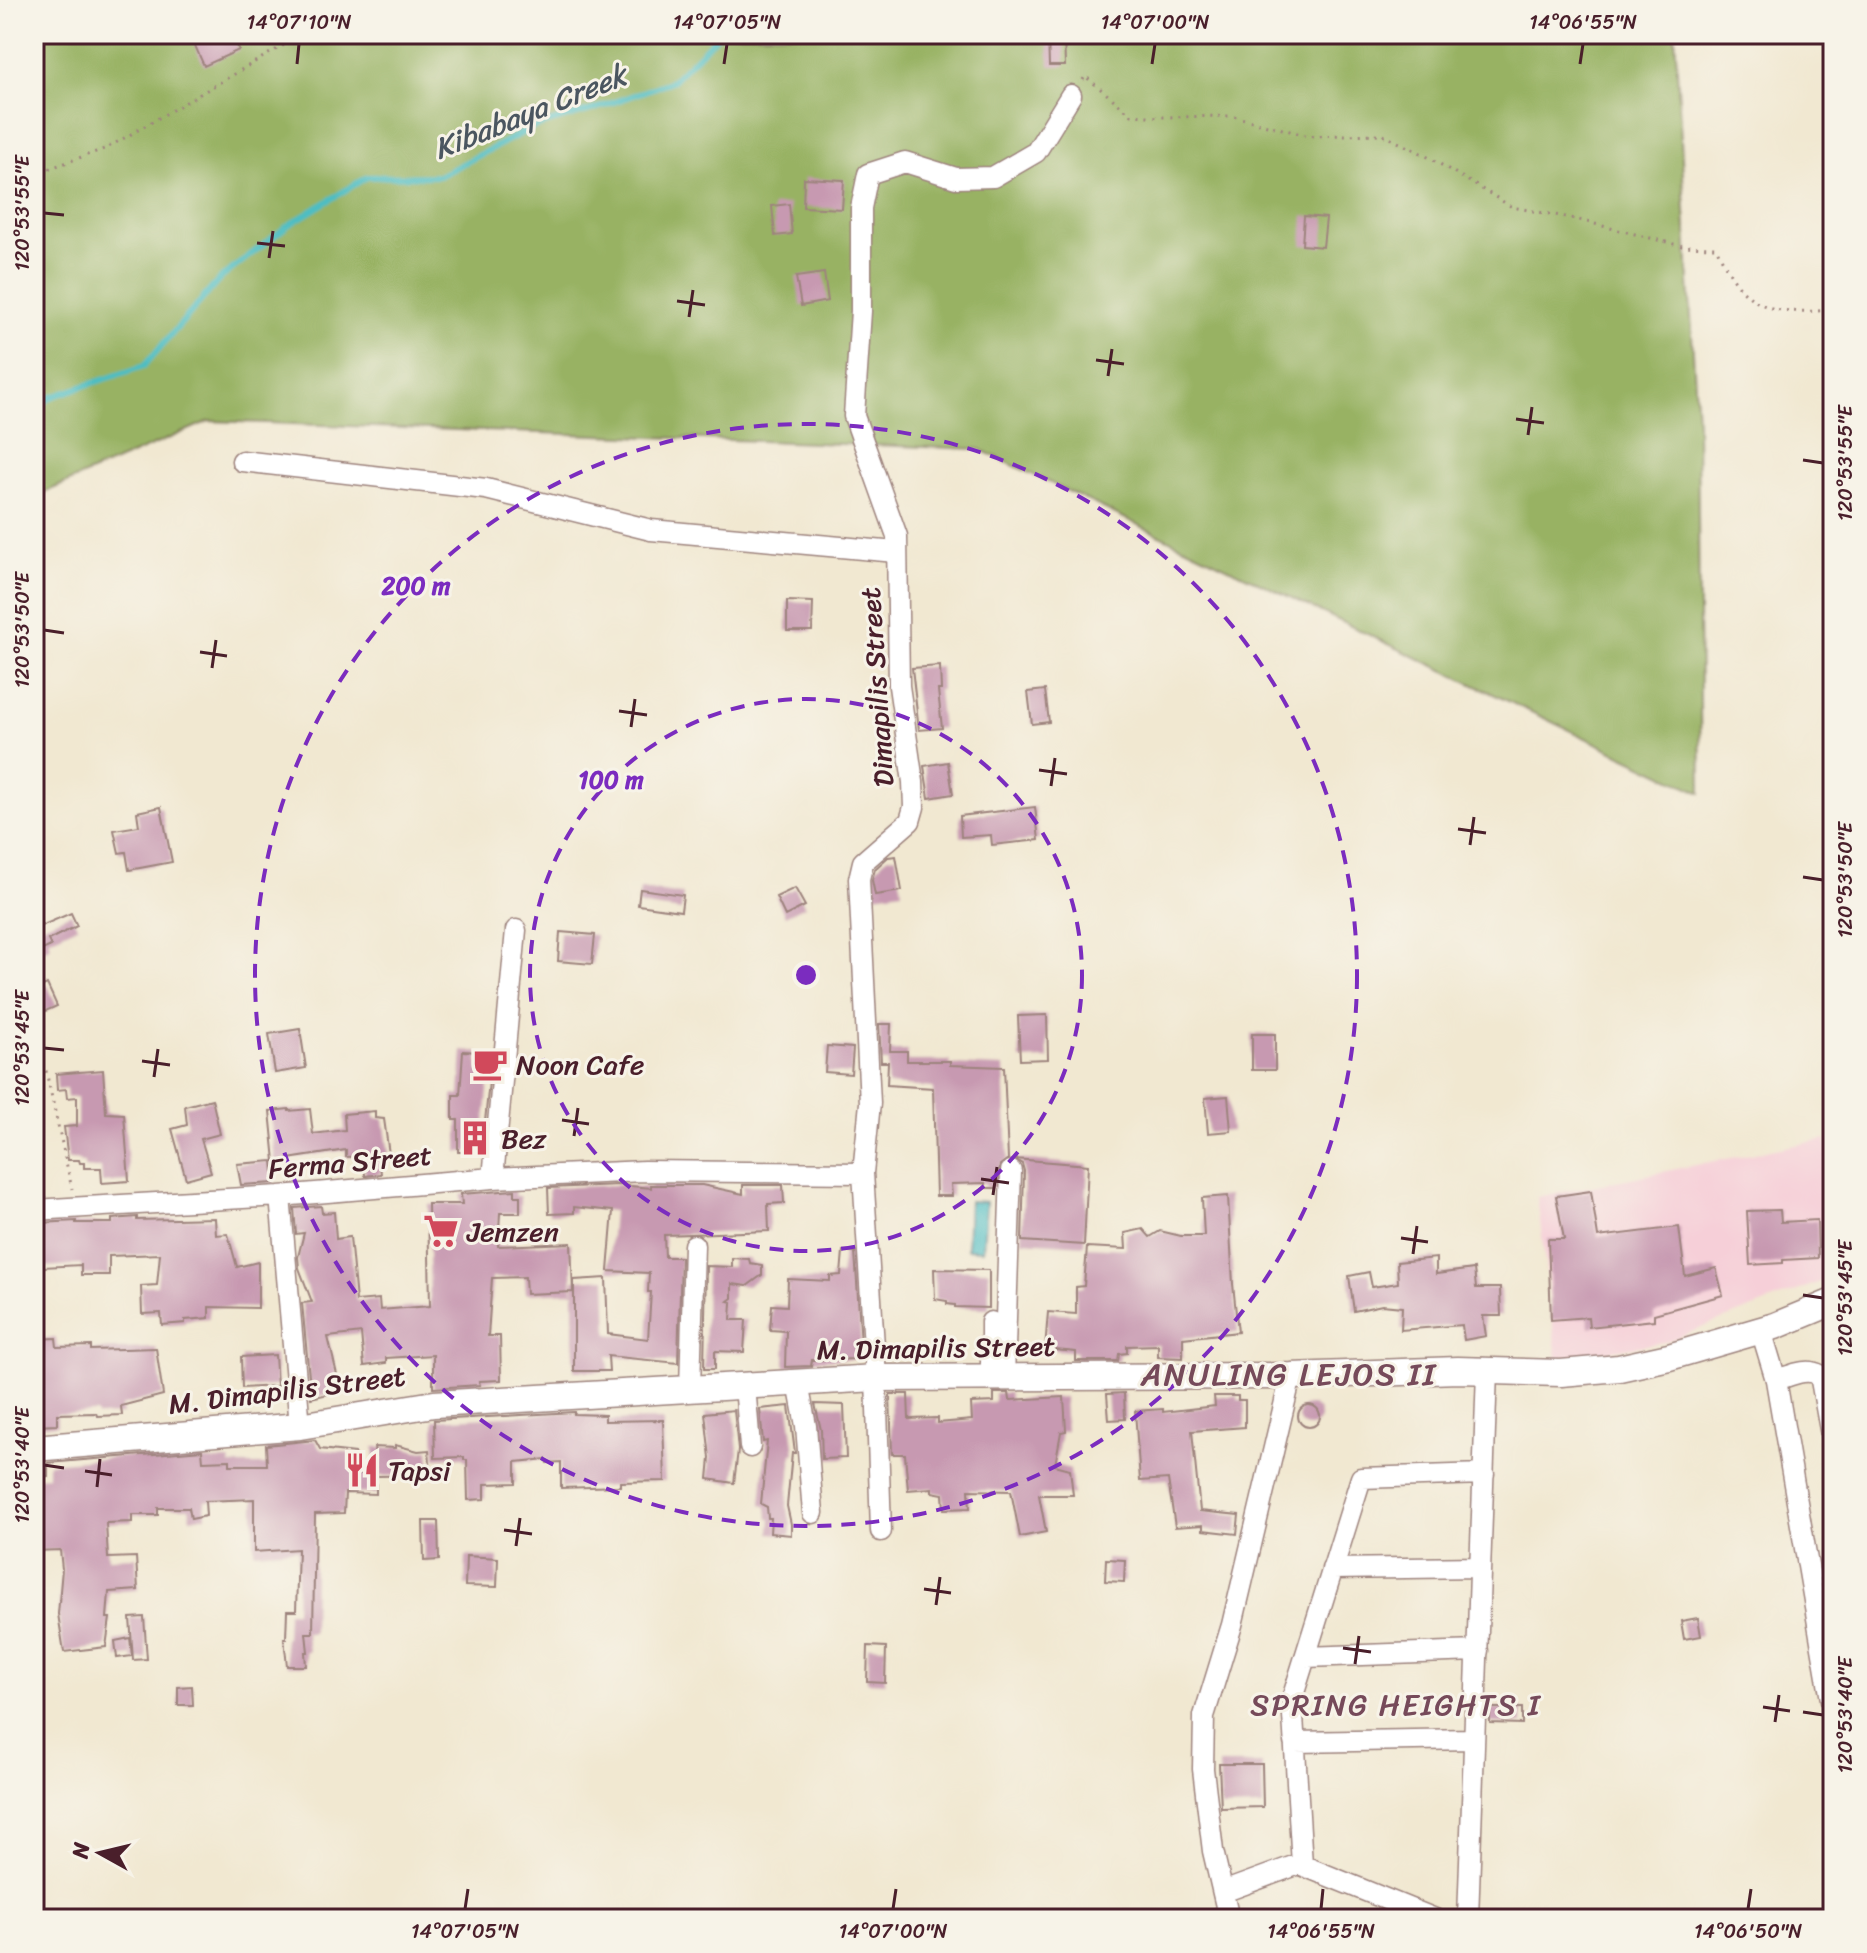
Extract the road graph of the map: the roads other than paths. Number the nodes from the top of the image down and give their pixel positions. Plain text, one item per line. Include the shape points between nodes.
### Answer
1 (1071, 95) road end
2 (242, 461) dead end
3 (896, 552) junction
4 (516, 930) dead end
5 (1011, 1171) dead end
6 (863, 1173) junction
7 (493, 1178) junction
8 (280, 1196) junction
9 (34, 1210) edge
10 (694, 1245) dead end
11 (1833, 1302) edge
12 (991, 1322) dead end
13 (1761, 1330) junction
14 (1487, 1371) junction
15 (1291, 1376) junction
16 (998, 1377) junction
17 (876, 1378) junction
18 (1776, 1380) junction
19 (798, 1383) junction
20 (745, 1385) junction
21 (690, 1389) junction
22 (300, 1426) junction
23 (1833, 1446) edge
24 (750, 1447) dead end
25 (34, 1448) edge
26 (1484, 1474) junction
27 (813, 1513) dead end
28 (881, 1531) dead end
29 (1480, 1567) junction
30 (1332, 1569) junction
31 (1825, 1620) edge
32 (1478, 1651) junction
33 (1305, 1657) junction
34 (1833, 1711) edge
35 (1474, 1739) junction
36 (1294, 1742) junction
37 (1302, 1865) junction
38 (1223, 1892) junction
39 (1229, 1919) edge
40 (1435, 1919) edge
41 (1468, 1919) edge

1 - 3 street, Dimapilis Street via 1036,152 993,177 956,178 905,162 868,174 861,208 854,416 897,536
2 - 3 street via 486,489 651,530
3 - 6 street, Dimapilis Street via 899,686 914,807 910,821 863,862 859,879 870,1103
4 - 7 street
5 - 16 street
6 - 7 street, Ferma Street via 644,1171
6 - 17 street, Dimapilis Street
7 - 8 street, Ferma Street
8 - 9 street, Ferma Street
8 - 22 street
10 - 21 street
11 - 13 main road, M. Dimapilis Street
12 - 16 street
13 - 14 main road, M. Dimapilis Street via 1619,1368
13 - 18 street
14 - 15 main road, M. Dimapilis Street
14 - 26 street
15 - 16 main road, M. Dimapilis Street
15 - 38 street via 1232,1625 1204,1716 1203,1769
16 - 17 main road, M. Dimapilis Street
17 - 19 main road, M. Dimapilis Street
17 - 28 street, Dimapilis Street
18 - 23 street via 1802,1371 1820,1375
18 - 31 street
19 - 20 main road, M. Dimapilis Street
19 - 27 street
20 - 21 main road, M. Dimapilis Street
20 - 24 street
21 - 22 main road, M. Dimapilis Street via 434,1404
22 - 25 main road, M. Dimapilis Street
26 - 29 street
26 - 30 street via 1361,1478
29 - 30 street
29 - 32 street
30 - 33 street
31 - 34 street
32 - 33 street
32 - 35 street
33 - 36 street via 1292,1699
35 - 36 street
35 - 41 street
36 - 37 street
37 - 38 street
37 - 40 street
38 - 39 street

